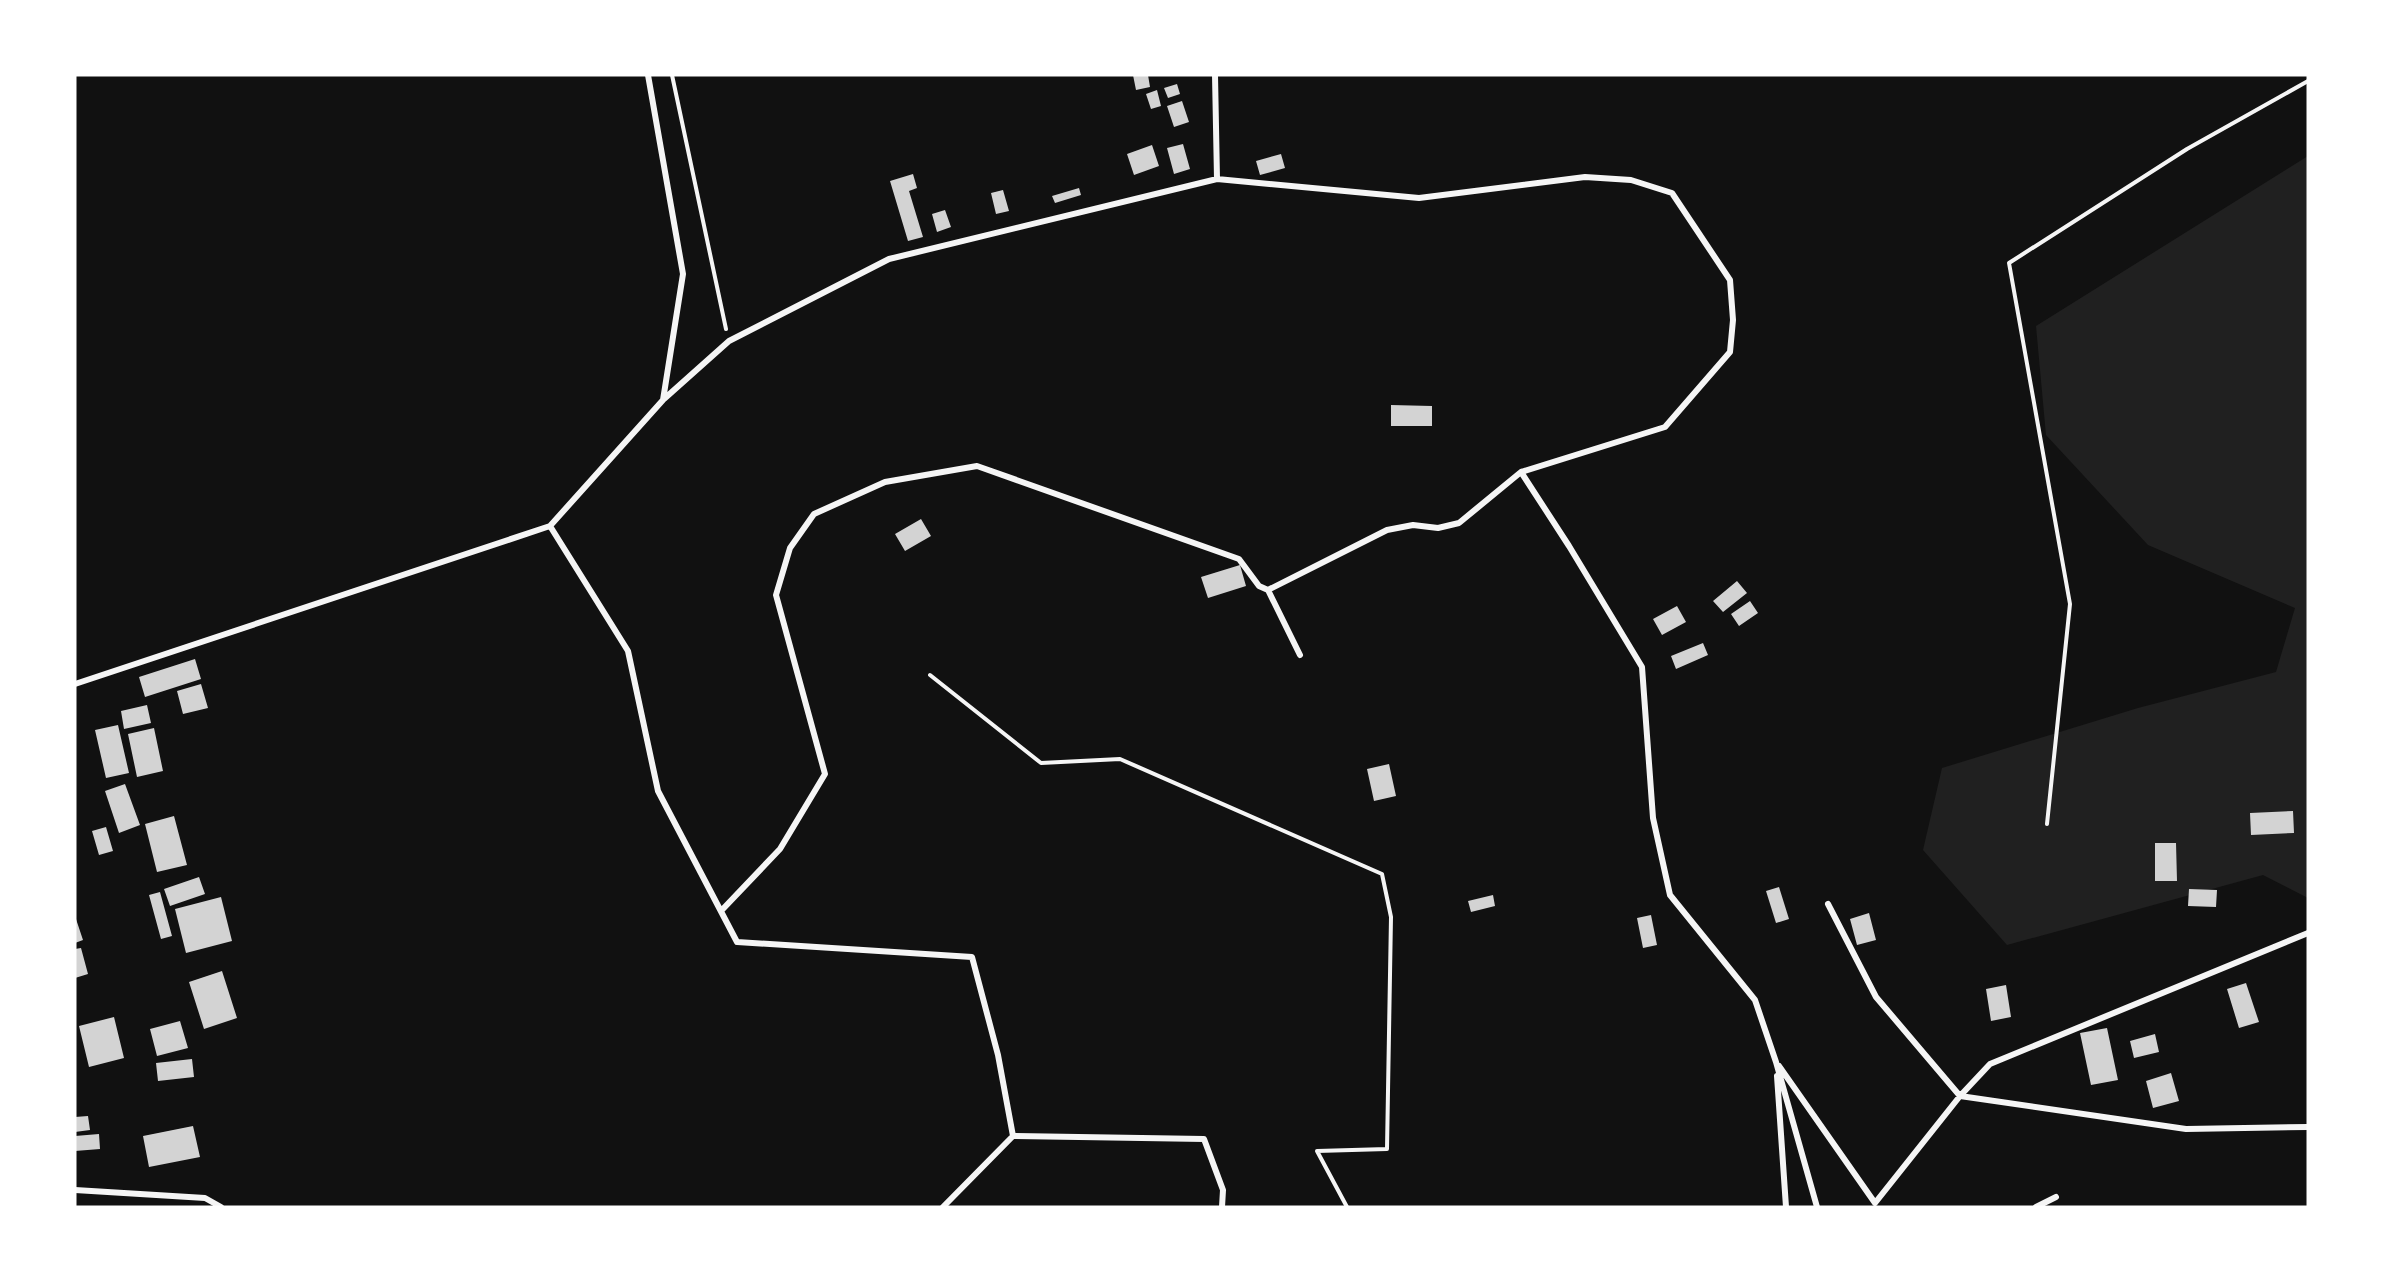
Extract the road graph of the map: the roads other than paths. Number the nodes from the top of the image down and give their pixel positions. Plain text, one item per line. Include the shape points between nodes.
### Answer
1 (648, 75) edge
2 (1215, 75) edge
3 (1217, 179) junction
4 (663, 400) junction
5 (1521, 472) junction
6 (550, 526) junction
7 (1268, 590) junction
8 (1300, 655) dead end
9 (75, 684) edge
10 (1828, 904) dead end
11 (721, 911) junction
12 (2308, 933) edge
13 (1776, 1062) junction
14 (1960, 1096) junction
15 (2308, 1127) edge
16 (1013, 1137) junction
17 (75, 1190) edge
18 (2056, 1197) dead end
19 (221, 1207) edge
20 (943, 1207) edge
21 (1222, 1207) edge
22 (1786, 1207) edge
23 (1817, 1207) edge
24 (2036, 1207) edge

1 - 4 street via 683,274
2 - 3 street
3 - 4 street via 889,258 729,341
3 - 5 street via 1419,198 1584,177 1630,180 1672,193 1730,280 1730,352 1665,427
4 - 6 street
5 - 7 street via 1459,523 1387,530
5 - 13 street via 1642,667 1653,818 1670,895 1755,1000
6 - 9 street
6 - 11 street via 628,651 658,791
7 - 8 street
7 - 11 street via 1259,586 1239,559 977,466 885,482 814,514 789,548 776,595 825,774 780,849
10 - 14 street via 1876,997
11 - 16 street via 737,942 972,957 998,1055
12 - 14 street via 1990,1064
13 - 14 street via 1875,1203
13 - 22 street
13 - 23 street
14 - 15 street via 2186,1129
16 - 20 street
16 - 21 street via 1204,1139 1223,1190
17 - 19 street via 205,1198
18 - 24 street

